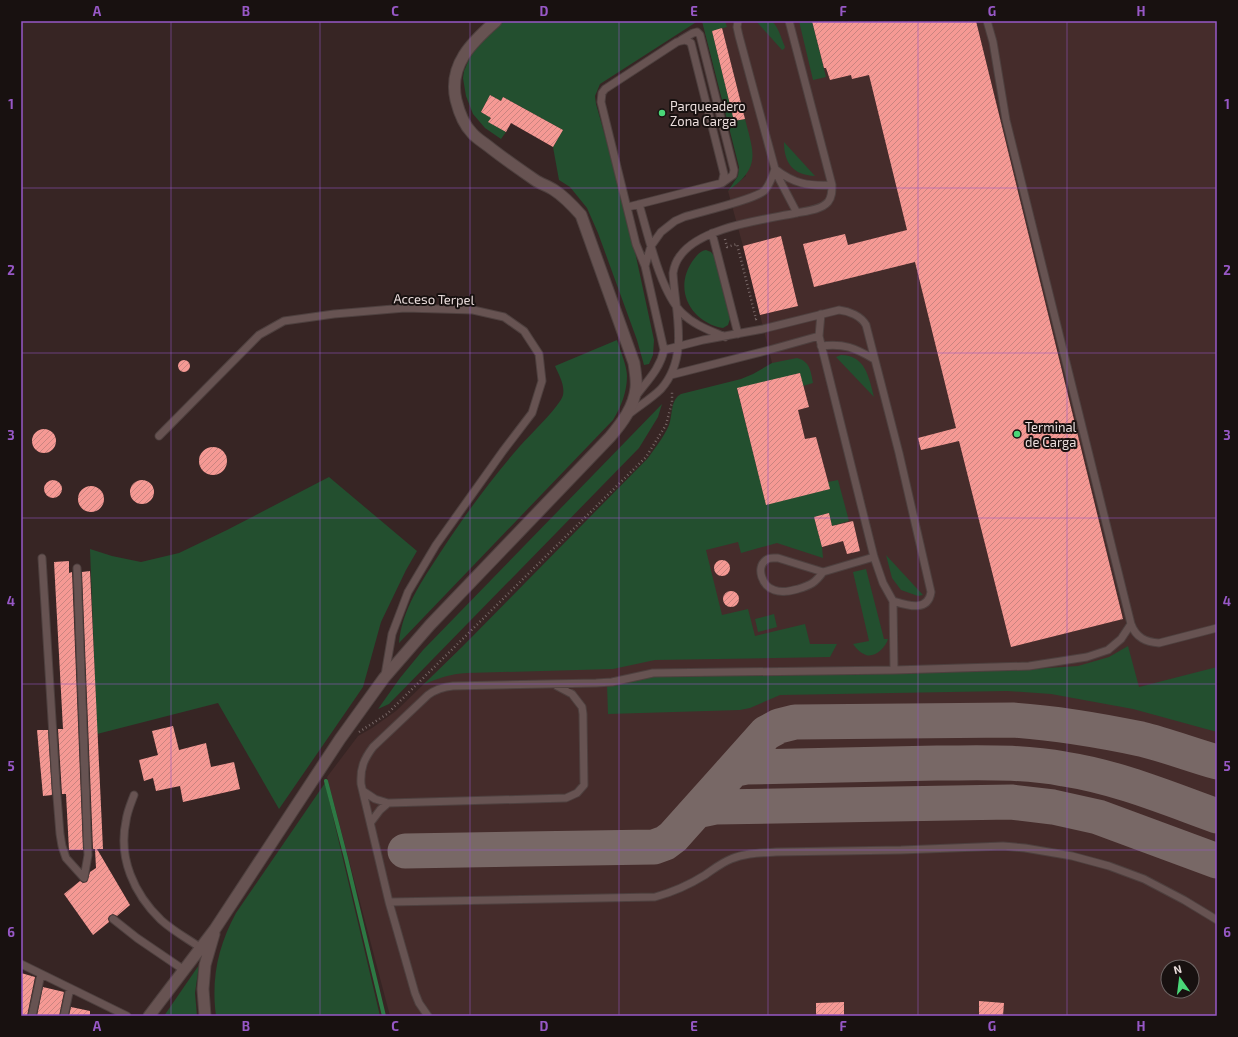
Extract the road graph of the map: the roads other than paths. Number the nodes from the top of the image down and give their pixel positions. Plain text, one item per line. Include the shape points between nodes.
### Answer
1 (496, 21) edge
2 (738, 21) edge
3 (789, 21) edge
4 (987, 21) edge
5 (677, 42) junction
6 (774, 169) junction
7 (722, 183) junction
8 (832, 185) junction
9 (640, 204) junction
10 (628, 208) junction
11 (797, 213) junction
12 (712, 233) junction
13 (651, 246) junction
14 (645, 266) junction
15 (676, 306) junction
16 (821, 314) junction
17 (738, 334) junction
18 (725, 336) junction
19 (819, 336) junction
20 (821, 346) junction
21 (679, 347) junction
22 (664, 350) junction
23 (874, 359) junction
24 (671, 374) junction
25 (633, 399) junction
26 (626, 416) junction
27 (159, 436) dead end
28 (874, 557) junction
29 (42, 558) dead end
30 (77, 568) dead end
31 (823, 572) junction
32 (893, 601) junction
33 (1132, 624) junction
34 (1217, 628) edge
35 (894, 670) junction
36 (384, 678) junction
37 (554, 684) junction
38 (363, 791) junction
39 (134, 795) dead end
40 (388, 803) junction
41 (371, 822) junction
42 (390, 902) junction
43 (113, 919) dead end
44 (1217, 920) edge
45 (215, 929) junction
46 (201, 948) junction
47 (21, 964) edge
48 (184, 970) junction
49 (41, 974) junction
50 (70, 988) junction
51 (419, 1003) junction
52 (32, 1016) edge
53 (64, 1016) edge
54 (127, 1016) edge
55 (149, 1016) edge
56 (205, 1016) edge
57 (421, 1016) edge
58 (428, 1016) edge

1 - 25 street via 468,48 460,63 454,81 462,119 471,133 503,158 555,191 580,215 634,363 636,388
2 - 6 lane via 739,36
3 - 8 lane
4 - 33 lane via 1006,120
5 - 7 lane via 684,40 691,43 724,174
5 - 7 lane via 693,33 697,32 700,35 734,170 733,175
5 - 10 lane via 602,93 601,102
6 - 8 lane via 801,184
6 - 11 lane
6 - 13 lane via 768,186 762,192 680,219 661,232
7 - 9 lane
8 - 11 lane via 827,203
9 - 10 lane
9 - 13 lane
10 - 14 lane via 636,244
11 - 12 lane
12 - 15 lane via 694,243 680,255 675,264 673,273
12 - 17 lane
13 - 14 lane
13 - 15 lane via 668,294
14 - 22 lane
15 - 18 lane via 700,326
15 - 21 lane
16 - 17 lane
16 - 19 lane
16 - 23 lane via 845,310 863,320
17 - 18 lane
18 - 21 lane
19 - 20 lane
19 - 24 lane
20 - 23 lane via 840,344 855,348
20 - 28 lane
21 - 22 lane
21 - 24 lane
22 - 25 lane via 656,371
23 - 32 lane via 931,592 931,598 927,602 916,606
24 - 26 lane via 660,389
25 - 26 street
26 - 36 street via 610,437 430,625
27 - 36 lane, Acceso Terpel via 259,335 284,321 405,308 473,310 504,317 524,331 538,354 542,381 532,413 436,545 408,592 392,634
28 - 31 lane
28 - 32 lane via 883,583
29 - 30 lane via 60,834 66,858 84,878 88,855
31 - 31 lane via 778,558 766,559 761,568 766,586 778,592 809,586
32 - 35 lane
33 - 34 lane via 1134,632 1141,638 1159,643
33 - 35 lane via 1122,639 1108,650 1087,657 1029,666
35 - 37 lane via 653,672 612,682
36 - 45 street via 347,729
37 - 38 lane via 453,686 436,690 373,747 362,765
37 - 40 lane via 572,694 579,702 583,714 584,785 577,793 566,798
38 - 40 lane via 375,799
38 - 41 lane
39 - 46 lane via 125,821 124,849 130,876 143,901 162,921
40 - 41 lane
41 - 42 lane
42 - 44 lane via 655,897 685,887 717,865 745,855 1003,846 1044,851 1109,866 1144,879
42 - 51 lane
43 - 48 lane
45 - 46 street
45 - 56 street via 205,965
46 - 48 street
47 - 49 lane
48 - 55 street
49 - 50 lane
49 - 52 lane
50 - 53 lane
50 - 54 lane
51 - 57 lane
51 - 58 lane

